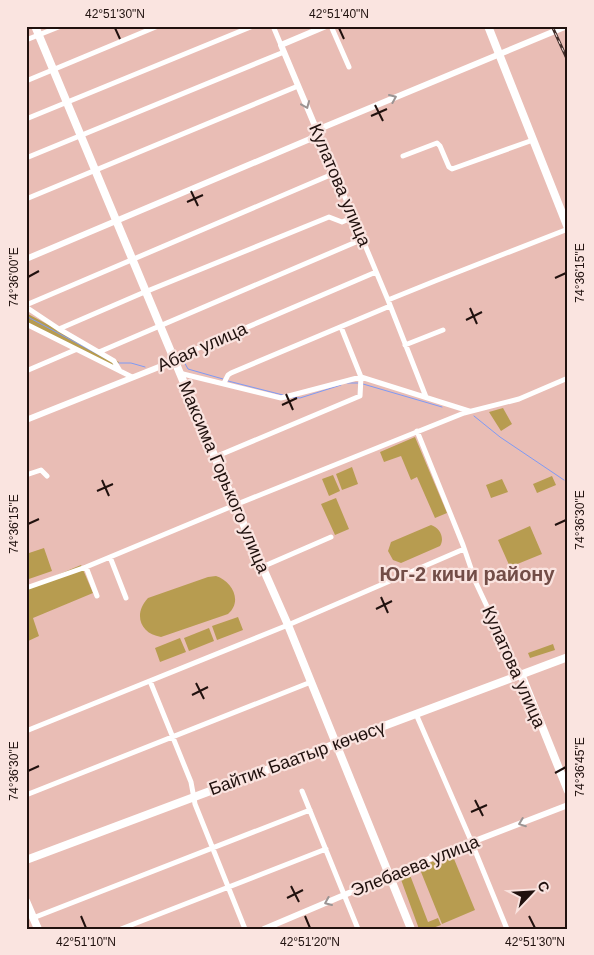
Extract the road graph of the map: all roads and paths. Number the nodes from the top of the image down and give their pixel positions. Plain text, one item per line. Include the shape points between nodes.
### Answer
1 (35, 26) edge
2 (61, 26) edge
3 (158, 26) edge
4 (253, 26) edge
5 (273, 26) edge
6 (326, 26) edge
7 (331, 26) edge
8 (488, 26) edge
9 (567, 26) edge
10 (38, 35) junction
11 (26, 40) edge
12 (281, 45) junction
13 (284, 52) junction
14 (499, 54) junction
15 (349, 67) dead end
16 (53, 70) junction
17 (26, 81) edge
18 (298, 86) junction
19 (67, 103) junction
20 (26, 119) edge
21 (318, 133) junction
22 (80, 135) junction
23 (532, 140) junction
24 (403, 156) dead end
25 (26, 158) edge
26 (94, 170) junction
27 (335, 173) junction
28 (26, 198) edge
29 (354, 217) junction
30 (116, 221) junction
31 (568, 229) edge
32 (363, 239) junction
33 (26, 259) edge
34 (132, 259) junction
35 (376, 272) junction
36 (145, 292) junction
37 (389, 303) junction
38 (26, 306) edge
39 (26, 324) edge
40 (160, 326) junction
41 (341, 327) junction
42 (59, 329) junction
43 (443, 330) dead end
44 (405, 345) junction
45 (74, 350) junction
46 (99, 352) junction
47 (174, 360) junction
48 (26, 371) edge
49 (120, 372) junction
50 (179, 372) junction
51 (361, 377) junction
52 (132, 378) junction
53 (568, 378) edge
54 (224, 383) junction
55 (426, 397) junction
56 (469, 411) junction
57 (26, 420) edge
58 (417, 431) junction
59 (215, 457) junction
60 (26, 475) edge
61 (46, 476) dead end
62 (235, 505) junction
63 (330, 537) dead end
64 (464, 549) junction
65 (110, 557) junction
66 (86, 567) junction
67 (262, 567) junction
68 (26, 588) edge
69 (97, 596) dead end
70 (126, 598) dead end
71 (288, 626) junction
72 (568, 657) edge
73 (521, 674) junction
74 (150, 681) junction
75 (311, 682) junction
76 (416, 714) junction
77 (26, 731) edge
78 (174, 737) junction
79 (336, 743) junction
80 (302, 791) dead end
81 (568, 791) edge
82 (26, 795) edge
83 (193, 797) junction
84 (568, 805) edge
85 (310, 810) junction
86 (472, 842) junction
87 (213, 848) junction
88 (326, 849) junction
89 (26, 860) edge
90 (389, 876) junction
91 (228, 887) junction
92 (344, 895) junction
93 (26, 901) edge
94 (33, 918) junction
95 (38, 929) edge
96 (121, 929) edge
97 (245, 929) edge
98 (264, 929) edge
99 (358, 929) edge
100 (411, 929) edge
101 (507, 929) edge

1 - 10 main road, Максима Горького улица
2 - 10 street
3 - 16 street
4 - 19 street
5 - 12 street, Кулатова улица
6 - 12 street
7 - 15 street
8 - 14 main road
9 - 14 street
10 - 11 street
10 - 16 main road, Максима Горького улица
12 - 13 street, Кулатова улица
13 - 18 street, Кулатова улица
13 - 22 street
21 -> 14 street via 324,127
14 - 23 main road
16 - 17 street
16 - 19 main road, Максима Горького улица
18 -> 21 street, Кулатова улица
18 - 26 street
19 - 20 street
19 - 22 main road, Максима Горького улица
21 - 27 street, Кулатова улица
21 - 30 street
22 - 25 street
22 - 26 main road, Максима Горького улица
23 - 24 street via 452,169 436,143
23 - 31 main road
26 - 28 street
26 - 30 main road, Максима Горького улица
27 - 29 street, Кулатова улица
27 - 34 street
29 - 32 street, Кулатова улица
29 - 36 street via 342,222 329,217
30 - 33 street
30 - 34 main road, Максима Горького улица
31 - 37 street via 435,281
32 - 35 street, Кулатова улица
32 - 40 street
34 - 36 main road, Максима Горького улица
34 - 38 street
35 - 37 street, Кулатова улица
35 - 47 street, Абая улица
36 - 40 main road, Максима Горького улица
36 - 42 street
37 - 41 street
37 - 44 street, Кулатова улица
38 - 42 street
39 - 45 street
40 - 46 street
40 - 47 main road, Максима Горького улица
41 - 51 street
41 - 54 street via 231,373
42 - 46 street
43 - 44 street
44 - 55 street, Кулатова улица
45 - 48 street
45 - 49 street
46 - 49 street via 114,361
47 - 50 main road, Максима Горького улица
47 - 52 street, Абая улица
49 - 52 street
50 - 54 street
50 - 59 main road, Максима Горького улица
51 - 54 street via 281,398
51 - 55 street
51 - 59 street via 360,396
52 - 57 street, Абая улица
53 - 56 street via 519,399
55 - 56 street
56 - 58 street
58 - 62 street
58 - 64 street, Кулатова улица
59 - 62 main road, Максима Горького улица
60 - 61 street via 41,470
62 - 65 street
62 - 67 main road, Максима Горького улица
63 - 67 street
64 - 71 street
64 - 73 street, Кулатова улица via 482,596
65 - 66 street
65 - 70 street
66 - 68 street
66 - 69 street
67 - 71 main road, Максима Горького улица
71 - 74 street
71 - 75 main road, Максима Горького улица
72 - 73 main road, Байтик Баатыр көчөсү
73 - 76 main road, Байтик Баатыр көчөсү
73 - 81 main road, Кулатова улица
74 - 77 street
74 - 78 street
75 - 78 street
75 - 79 main road, Максима Горького улица
76 - 79 main road, Байтик Баатыр көчөсү
76 - 86 street
78 - 82 street
78 - 83 street via 191,782
79 - 83 main road, Байтик Баатыр көчөсү
79 - 90 main road, Максима Горького улица
80 - 85 street
83 - 87 street
83 - 89 main road, Байтик Баатыр көчөсү
84 -> 86 street, Элебаева улица
85 - 87 street
85 - 88 street
86 - 90 street, Элебаева улица
86 - 101 street
87 - 91 street
87 - 94 street
88 - 91 street
88 - 92 street
90 - 92 street, Элебаева улица
90 - 100 main road, Максима Горького улица
91 - 96 street
91 - 97 street
92 -> 98 street, Элебаева улица
92 - 99 street
93 - 94 main road
94 - 95 main road

